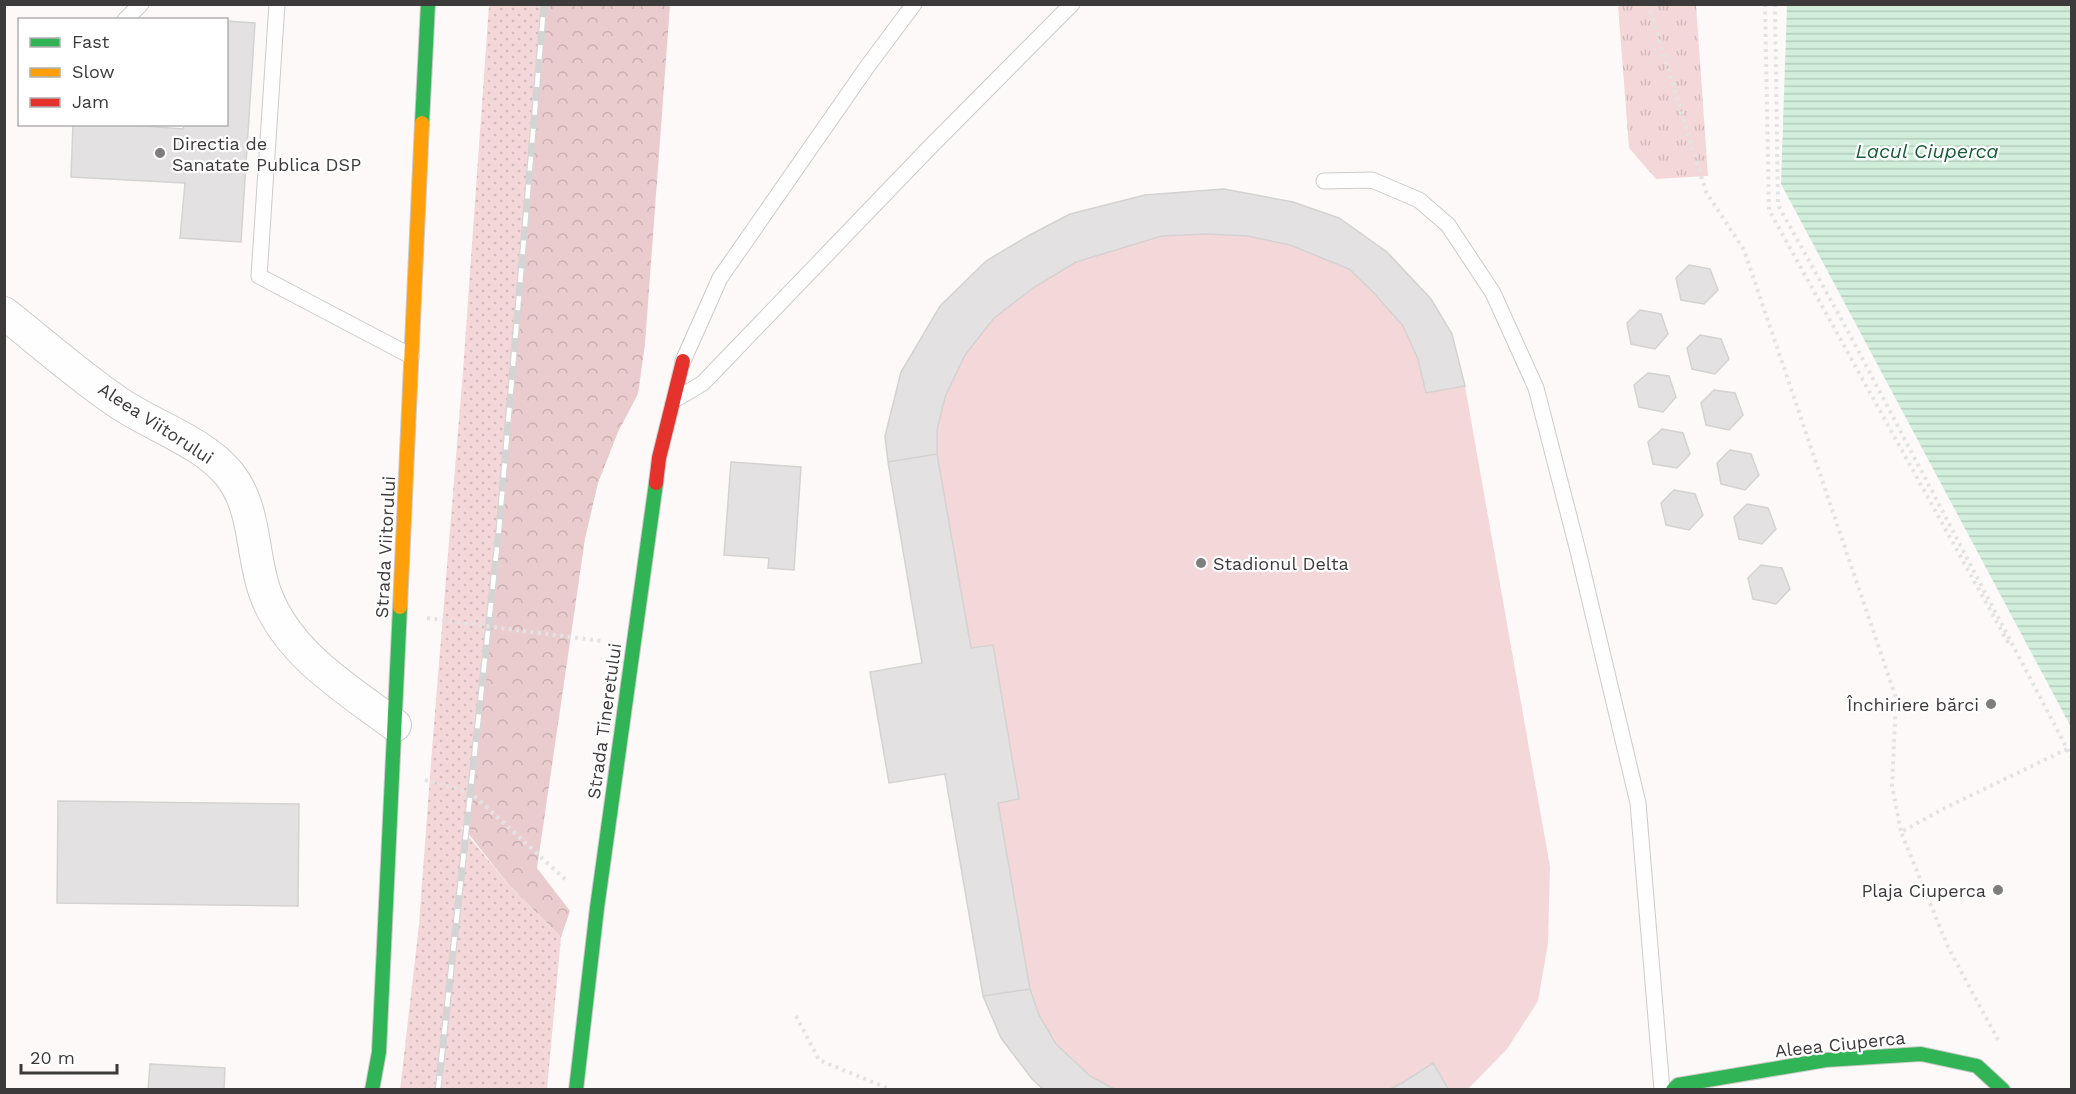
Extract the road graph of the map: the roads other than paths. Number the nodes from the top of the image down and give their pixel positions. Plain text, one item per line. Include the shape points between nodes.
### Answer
1 (141, 4) edge
2 (277, 4) edge
3 (428, 4) edge
4 (914, 4) edge
5 (1072, 4) edge
6 (126, 18) edge
7 (1324, 181) dead end
8 (4, 313) edge
9 (412, 356) junction
10 (682, 361) joint
11 (675, 399) junction
12 (395, 725) junction
13 (372, 1089) edge
14 (576, 1089) edge
15 (1662, 1089) edge
16 (1673, 1089) edge
17 (2003, 1089) edge

1 - 6 lane
2 - 9 lane via 259,276
3 - 9 street, Strada Viitorului
4 - 10 lane via 720,278
5 - 11 lane via 703,383
7 - 15 lane via 1372,180 1419,200 1448,225 1493,293 1536,388 1638,803
8 - 12 street, Aleea Viitorului via 120,403 215,459 231,476 248,510 265,594 279,624 308,659
9 - 12 street, Strada Viitorului
10 - 11 street, Strada Tineretului
11 - 14 street, Strada Tineretului via 659,458
12 - 13 street, Strada Viitorului via 379,1052
16 - 17 street, Aleea Ciuperca via 1826,1060 1921,1054 1977,1066

